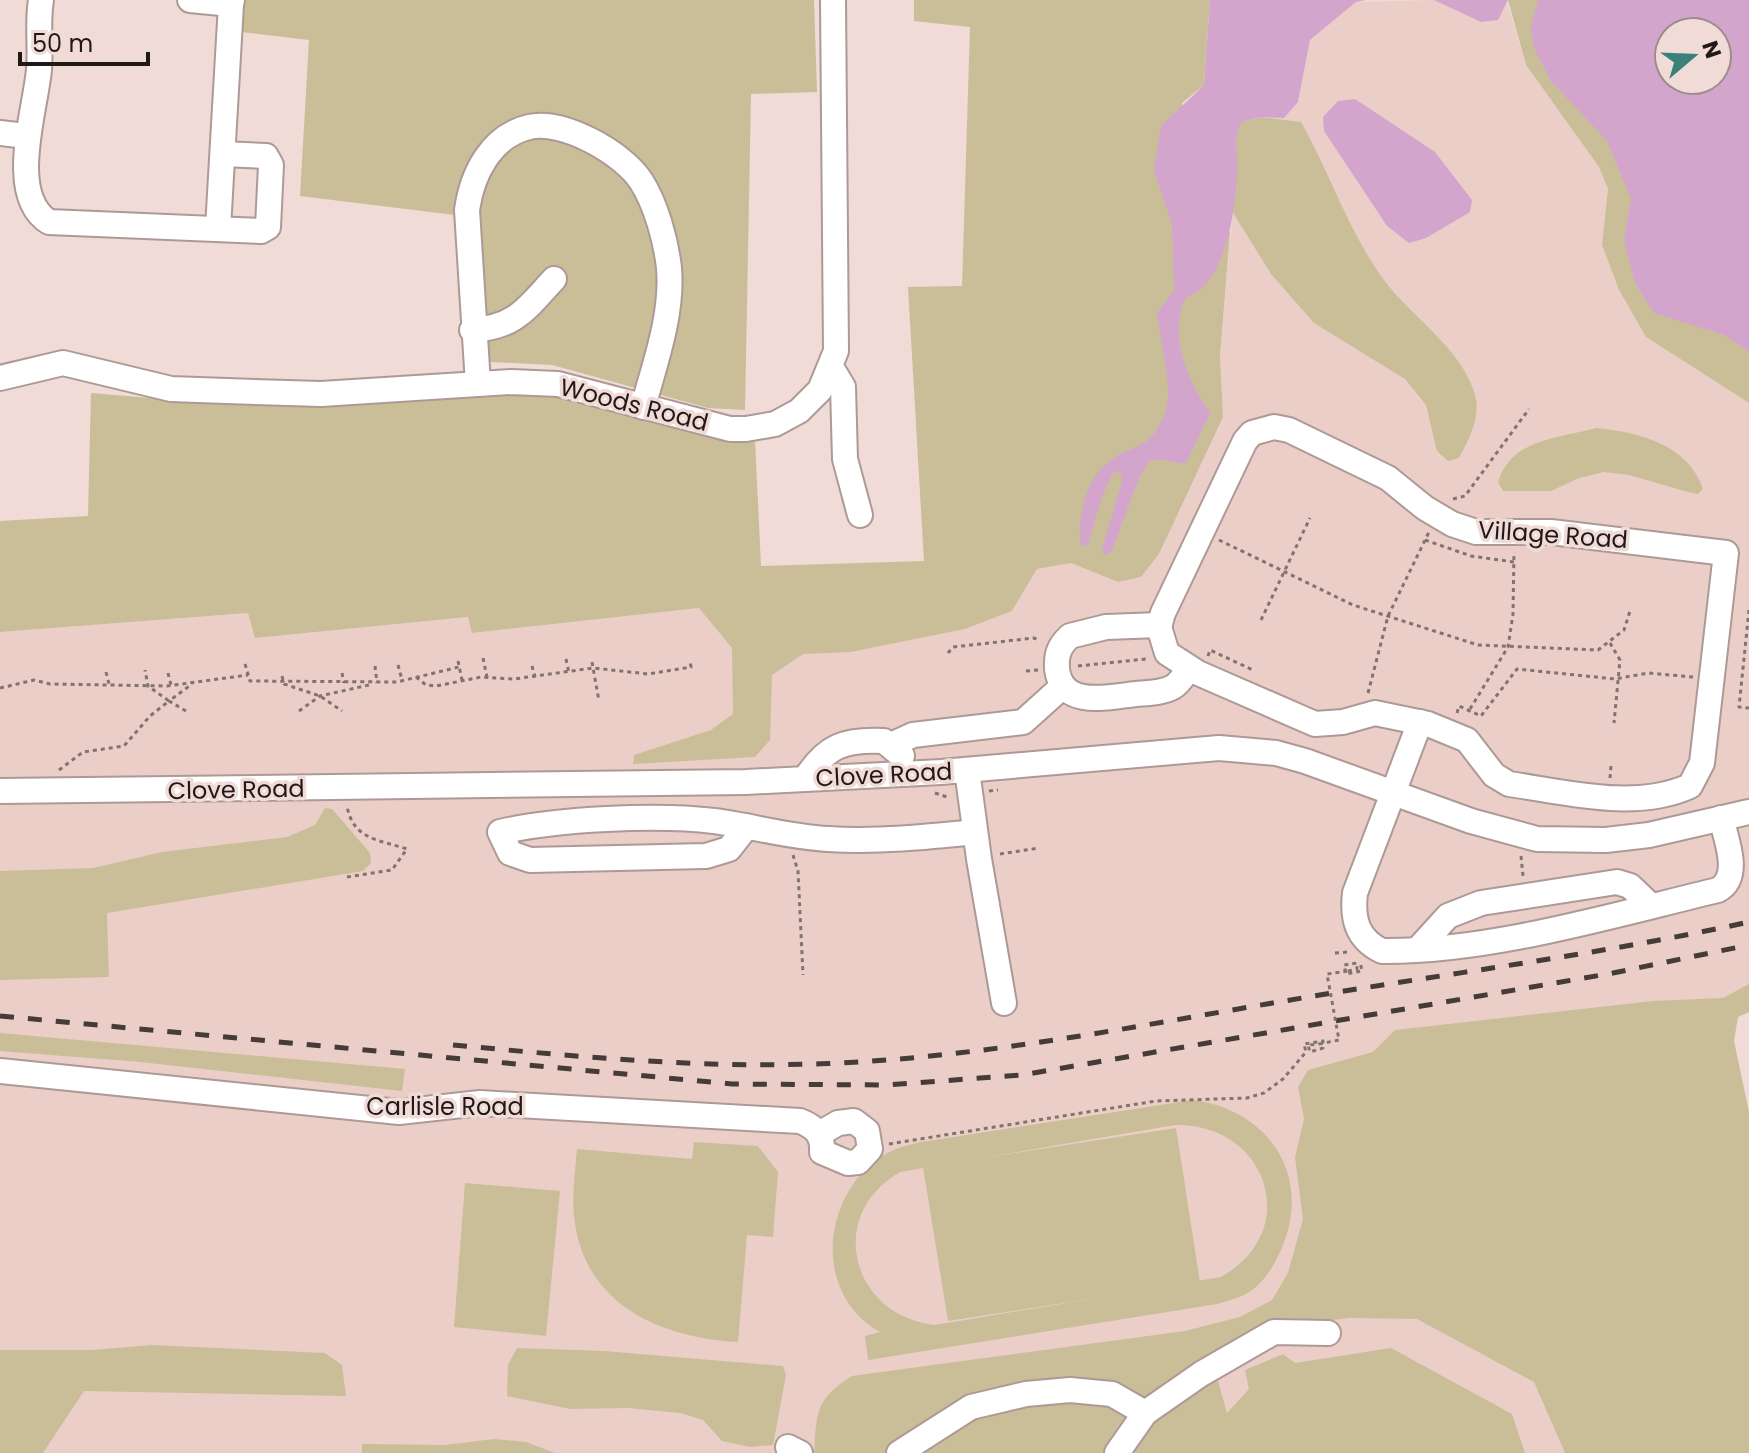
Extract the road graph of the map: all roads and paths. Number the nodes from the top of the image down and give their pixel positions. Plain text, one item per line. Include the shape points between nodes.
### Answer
1 (41, 0) edge
2 (190, 0) edge
3 (833, 0) edge
4 (232, 2) edge
5 (0, 133) edge
6 (26, 136) junction
7 (223, 154) junction
8 (218, 228) junction
9 (554, 279) dead end
10 (472, 330) junction
11 (831, 367) junction
12 (0, 378) edge
13 (478, 384) junction
14 (643, 407) junction
15 (1529, 409) dead end
16 (860, 515) dead end
17 (1437, 515) junction
18 (1310, 518) dead end
19 (1201, 531) junction
20 (1425, 540) junction
21 (1514, 547) dead end
22 (1514, 562) junction
23 (1284, 572) junction
24 (1749, 610) edge
25 (1630, 611) dead end
26 (1388, 616) junction
27 (1261, 620) dead end
28 (1160, 625) junction
29 (1610, 643) junction
30 (1508, 647) junction
31 (948, 653) dead end
32 (1167, 653) junction
33 (1237, 656) dead end
34 (483, 658) dead end
35 (566, 659) dead end
36 (458, 661) dead end
37 (690, 661) dead end
38 (1234, 661) junction
39 (592, 662) dead end
40 (632, 662) dead end
41 (245, 664) dead end
42 (398, 665) dead end
43 (1197, 665) junction
44 (375, 666) dead end
45 (532, 666) dead end
46 (1056, 666) junction
47 (459, 667) junction
48 (593, 668) junction
49 (145, 670) dead end
50 (512, 670) dead end
51 (635, 670) junction
52 (1026, 671) dead end
53 (1255, 671) dead end
54 (106, 672) dead end
55 (210, 672) dead end
56 (168, 673) dead end
57 (342, 673) dead end
58 (569, 673) junction
59 (43, 675) dead end
60 (248, 675) junction
61 (282, 676) dead end
62 (304, 677) dead end
63 (416, 677) junction
64 (487, 677) junction
65 (535, 677) junction
66 (1698, 677) dead end
67 (1620, 678) junction
68 (514, 679) junction
69 (402, 680) junction
70 (462, 680) junction
71 (44, 681) junction
72 (212, 681) junction
73 (195, 682) junction
74 (379, 682) junction
75 (344, 683) junction
76 (284, 684) junction
77 (306, 684) junction
78 (171, 685) junction
79 (109, 686) junction
80 (148, 686) junction
81 (0, 688) edge
82 (320, 696) junction
83 (169, 701) junction
84 (599, 701) dead end
85 (1749, 708) edge
86 (1470, 709) junction
87 (186, 711) dead end
88 (299, 711) dead end
89 (342, 711) dead end
90 (1362, 716) junction
91 (1614, 723) dead end
92 (1432, 726) junction
93 (891, 745) junction
94 (967, 770) junction
95 (916, 773) junction
96 (805, 779) junction
97 (1003, 787) dead end
98 (0, 791) edge
99 (54, 791) junction
100 (1394, 791) junction
101 (993, 800) dead end
102 (1749, 812) edge
103 (348, 814) dead end
104 (1721, 818) junction
105 (747, 826) junction
106 (975, 832) junction
107 (1039, 848) dead end
108 (788, 851) dead end
109 (1521, 852) dead end
110 (998, 854) dead end
111 (347, 877) dead end
112 (1524, 884) dead end
113 (1650, 905) junction
114 (1418, 949) junction
115 (1362, 971) dead end
116 (803, 975) dead end
117 (1004, 1003) dead end
118 (0, 1071) edge
119 (821, 1143) junction
120 (870, 1149) junction
121 (1328, 1333) dead end
122 (1145, 1413) junction
123 (899, 1453) edge
124 (1117, 1453) edge

1 - 6 street via 39,70
2 - 4 street
3 - 11 street, Woods Road via 836,351
4 - 7 street
5 - 6 street
6 - 8 street via 31,202 49,222
7 - 8 street
7 - 8 street via 266,156 271,165 268,227
9 - 10 street via 515,320
10 - 13 street
10 - 14 street via 467,210 482,161 499,144 530,127 585,137 615,153 641,181 669,268 668,304
11 - 14 street, Woods Road via 820,390 799,411 761,427 730,429
11 - 16 street via 843,387 845,459
12 - 13 street, Woods Road via 63,363 147,384 198,390 321,394
13 - 14 street, Woods Road via 558,384
15 - 17 path via 1465,496 1447,500
17 - 19 street, Village Road via 1388,478 1274,427 1245,441
17 - 20 path
17 - 92 street, Village Road via 1476,532 1551,532 1726,553 1702,763 1690,786 1629,799 1509,784 1494,775 1467,740
18 - 23 path
19 - 23 path
19 - 28 street, Village Road
20 - 22 path via 1471,556
20 - 26 path
21 - 22 path
22 - 30 path
23 - 26 path
23 - 27 path
24 - 85 path via 1739,707
25 - 29 path via 1627,626
26 - 30 path via 1478,645
26 - 90 path
28 - 32 street
28 - 46 street via 1106,627 1070,636 1057,653
29 - 30 path via 1590,652
29 - 67 path via 1620,660
30 - 86 path
31 - 46 path via 953,647 1034,638
32 - 43 street, Village Road
32 - 46 path
33 - 38 path
34 - 64 path
35 - 58 path
36 - 47 path
37 - 51 path via 691,667 660,673
38 - 43 path via 1210,650
38 - 53 path
39 - 48 path
40 - 51 path
41 - 60 path
42 - 69 path
43 - 46 street via 1165,690 1098,698 1082,697
43 - 90 street, Village Road via 1268,706 1315,724
44 - 74 path
45 - 65 path
46 - 52 path
46 - 93 street via 1023,722 913,735
47 - 63 path
47 - 70 path
48 - 51 path
48 - 58 path
48 - 84 path
49 - 80 path
50 - 68 path
54 - 79 path
55 - 72 path
56 - 78 path
57 - 75 path
58 - 65 path
59 - 71 path
60 - 72 path
60 - 76 path via 250,681
61 - 76 path
62 - 77 path
63 - 69 path
63 - 70 path via 426,685
64 - 68 path
64 - 70 path
65 - 68 path
66 - 67 path via 1648,673
67 - 86 path via 1517,669 1481,716
67 - 91 path
69 - 74 path
71 - 79 path
71 - 81 path
72 - 73 path
73 - 78 path
73 - 83 path
74 - 75 path
74 - 82 path
75 - 77 path
76 - 77 path
76 - 82 path
78 - 80 path
79 - 80 path
80 - 83 path
82 - 88 path
82 - 89 path
83 - 87 path
83 - 99 path via 124,746 94,748 70,760 59,769
86 - 92 path via 1459,706 1456,719 1447,716
90 - 92 street, Village Road via 1386,714
92 - 100 street
93 - 95 street
93 - 96 street via 875,740 829,749
94 - 95 street, Clove Road
94 - 100 street, Clove Road via 1219,748 1276,753
94 - 106 street
95 - 96 street, Clove Road
96 - 99 street, Clove Road
97 - 101 path
98 - 99 street, Clove Road
100 - 104 street, Clove Road via 1537,839 1606,840
100 - 114 street via 1360,876 1352,913 1370,945 1382,951
102 - 104 street, Clove Road
103 - 111 path via 368,839 407,849 392,870
104 - 113 street via 1731,861 1724,887
105 - 105 street via 674,819 543,823 500,832 510,853 530,860 706,856 729,849
105 - 106 street via 827,839
106 - 117 street
107 - 110 path
108 - 116 path via 798,871
109 - 112 path
113 - 114 street via 1614,917
113 - 114 street via 1630,886 1617,882 1481,903 1448,916
115 - 120 path, bridge via 1346,974 1344,965 1357,963 1357,969 1348,971 1327,974 1339,1040 1319,1044 1308,1045 1310,1052 1323,1048 1323,1041 1304,1044 1306,1052 1264,1093 1156,1101
118 - 119 street, Carlisle Road via 399,1112 480,1103 800,1121 813,1126
119 - 120 street via 848,1163 858,1162
119 - 120 street via 838,1123 854,1121 867,1131
121 - 122 street via 1274,1332
122 - 123 street via 1112,1394 1026,1394 971,1407
122 - 124 street

